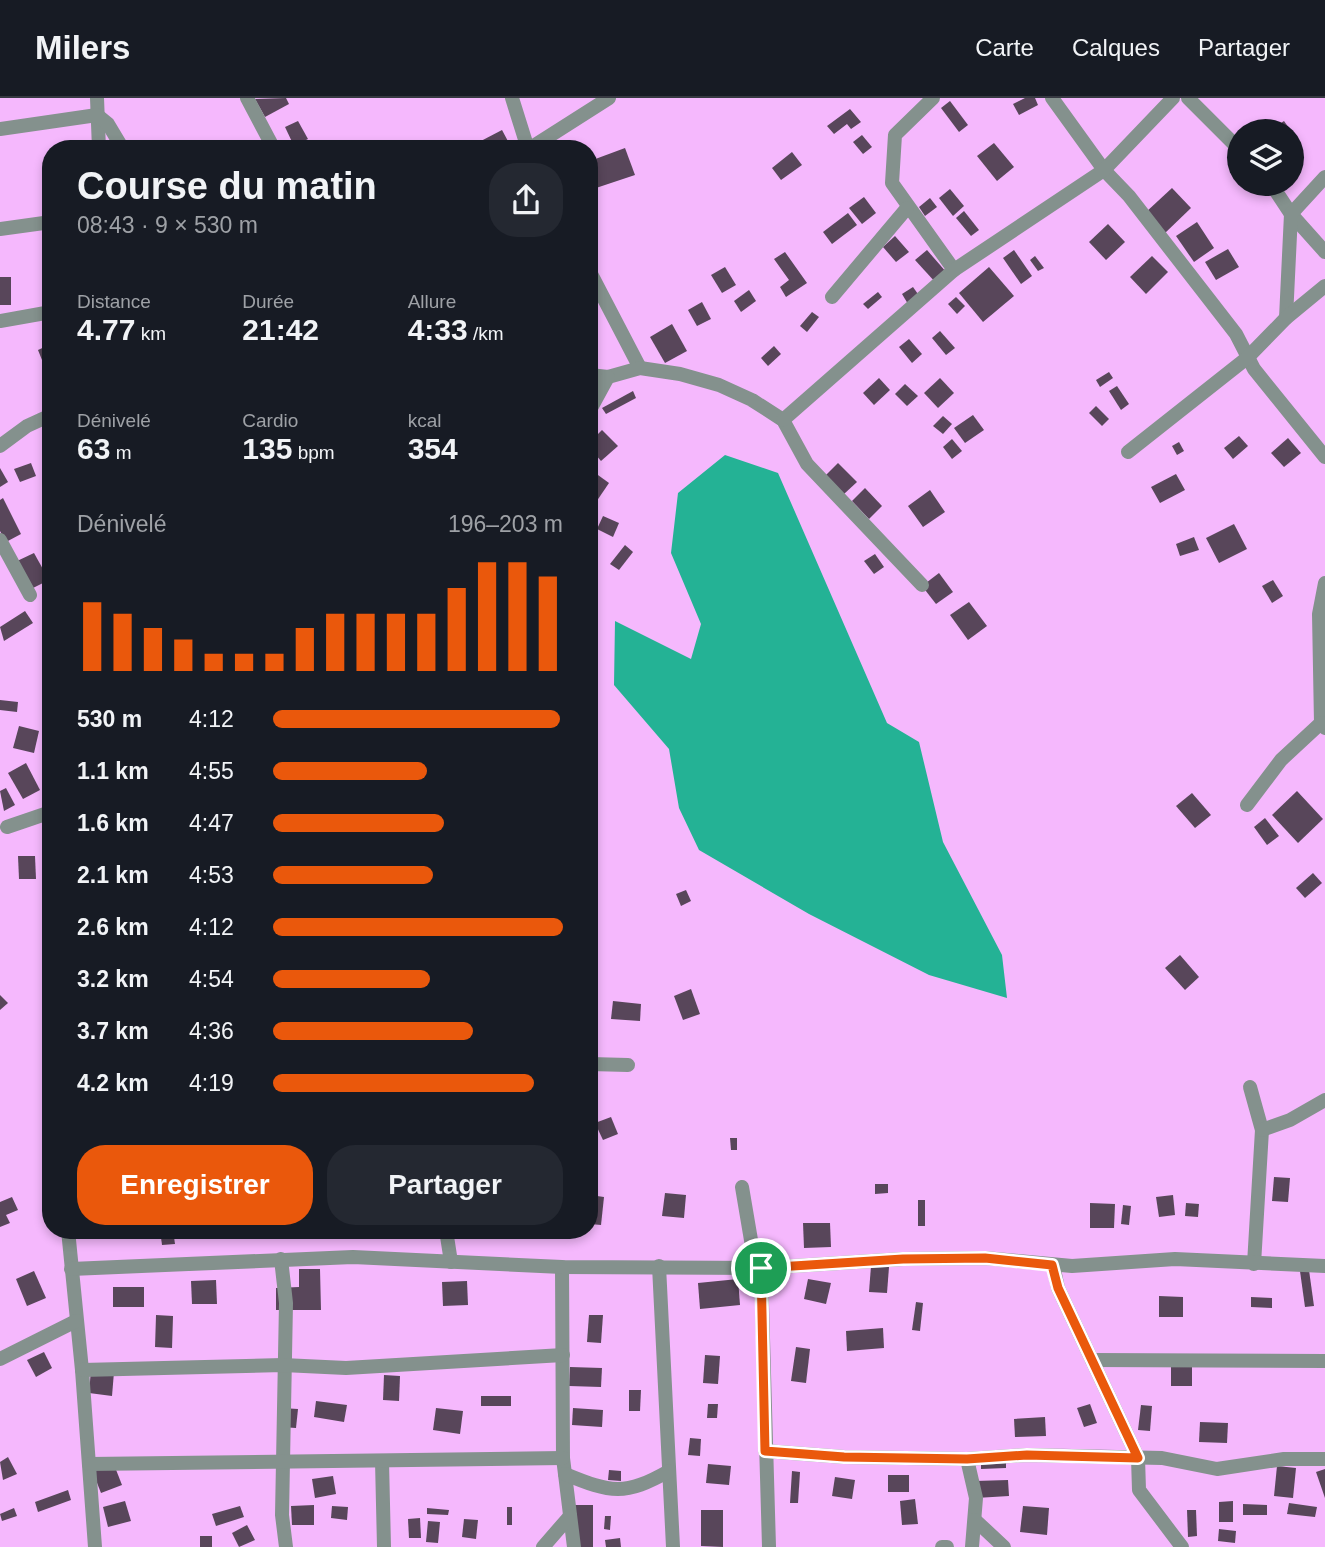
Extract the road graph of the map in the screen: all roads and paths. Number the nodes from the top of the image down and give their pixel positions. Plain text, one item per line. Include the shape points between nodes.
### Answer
1 (97, 98) edge
2 (247, 98) edge
3 (512, 98) edge
4 (609, 98) edge
5 (933, 98) edge
6 (1052, 98) edge
7 (1173, 98) edge
8 (1188, 98) edge
9 (97, 115) junction
10 (0, 129) edge
11 (1227, 137) edge
12 (98, 140) edge
13 (118, 140) edge
14 (269, 140) edge
15 (525, 140) edge
16 (542, 140) edge
17 (1104, 170) junction
18 (1325, 177) edge
19 (1278, 196) edge
20 (907, 208) junction
21 (1291, 214) junction
22 (42, 223) edge
23 (0, 229) edge
24 (1325, 253) edge
25 (954, 270) junction
26 (1325, 286) edge
27 (598, 287) edge
28 (832, 297) dead end
29 (42, 314) edge
30 (1286, 318) junction
31 (0, 321) edge
32 (1247, 358) junction
33 (640, 368) junction
34 (598, 376) edge
35 (608, 377) junction
36 (598, 395) edge
37 (42, 419) edge
38 (783, 420) junction
39 (0, 446) edge
40 (1128, 452) dead end
41 (1325, 457) edge
42 (0, 540) edge
43 (1325, 583) edge
44 (922, 585) dead end
45 (30, 595) dead end
46 (1323, 725) edge
47 (1247, 805) dead end
48 (42, 815) edge
49 (7, 827) dead end
50 (598, 1064) edge
51 (628, 1065) dead end
52 (1250, 1087) dead end
53 (1325, 1100) edge
54 (1262, 1130) junction
55 (742, 1187) dead end
56 (69, 1239) edge
57 (447, 1239) edge
58 (281, 1259) junction
59 (451, 1262) junction
60 (1254, 1264) junction
61 (1052, 1265) junction
62 (659, 1266) junction
63 (1325, 1266) edge
64 (562, 1267) junction
65 (761, 1268) junction
66 (71, 1269) junction
67 (76, 1321) junction
68 (563, 1355) junction
69 (0, 1359) edge
70 (1092, 1360) junction
71 (1325, 1361) edge
72 (283, 1365) junction
73 (82, 1370) junction
74 (765, 1451) junction
75 (563, 1458) junction
76 (1138, 1458) junction
77 (967, 1459) junction
78 (1325, 1459) edge
79 (282, 1461) junction
80 (382, 1461) junction
81 (89, 1464) junction
82 (669, 1471) junction
83 (565, 1474) junction
84 (570, 1516) junction
85 (975, 1520) junction
86 (95, 1547) edge
87 (286, 1547) edge
88 (384, 1547) edge
89 (543, 1547) edge
90 (574, 1547) edge
91 (673, 1547) edge
92 (769, 1547) edge
93 (972, 1547) edge
94 (1004, 1547) edge
95 (1182, 1547) edge

1 - 9 street
2 - 14 street
3 - 15 street
4 - 16 street
5 - 20 street via 895,135 892,183
6 - 17 street
7 - 17 street
8 - 11 street
9 - 10 street
9 - 12 street
9 - 13 street
17 - 25 street
17 - 32 street via 1236,334
18 - 21 street
19 - 21 street
20 - 25 street
20 - 28 street
21 - 24 street
21 - 30 street
22 - 23 street
25 - 38 street
26 - 30 street
27 - 33 street
29 - 31 street
30 - 32 street
32 - 40 street
32 - 41 street
33 - 35 street
33 - 38 street via 719,385
34 - 35 street
35 - 36 street
37 - 39 street
38 - 44 street via 807,464
42 - 45 street
43 - 46 street via 1318,614
46 - 47 street via 1282,760
48 - 49 street
50 - 51 street
52 - 54 street
53 - 54 street
54 - 60 street
55 - 65 street via 751,1246
56 - 66 street
57 - 59 street
58 - 59 street
58 - 66 street
58 - 72 street via 286,1303
59 - 64 street
60 - 61 street via 1175,1259
60 - 63 street
61 - 65 street via 972,1258
61 - 70 street
62 - 64 street
62 - 65 street
62 - 82 street
64 - 68 street
65 - 74 street
66 - 67 street
67 - 69 street
67 - 73 street
68 - 72 street via 355,1367
68 - 75 street
70 - 71 street
70 - 76 street
72 - 73 street
72 - 79 street
73 - 81 street
74 - 77 street
74 - 92 street
75 - 80 street
75 - 83 street
76 - 77 street via 1027,1455
76 - 78 street via 1217,1468
76 - 95 street via 1139,1490
77 - 85 street via 975,1486
79 - 80 street
79 - 81 street
79 - 87 street
80 - 88 street
81 - 86 street
82 - 83 street via 625,1490
82 - 91 street
83 - 84 street
84 - 89 street
84 - 90 street
85 - 93 street
85 - 94 street

